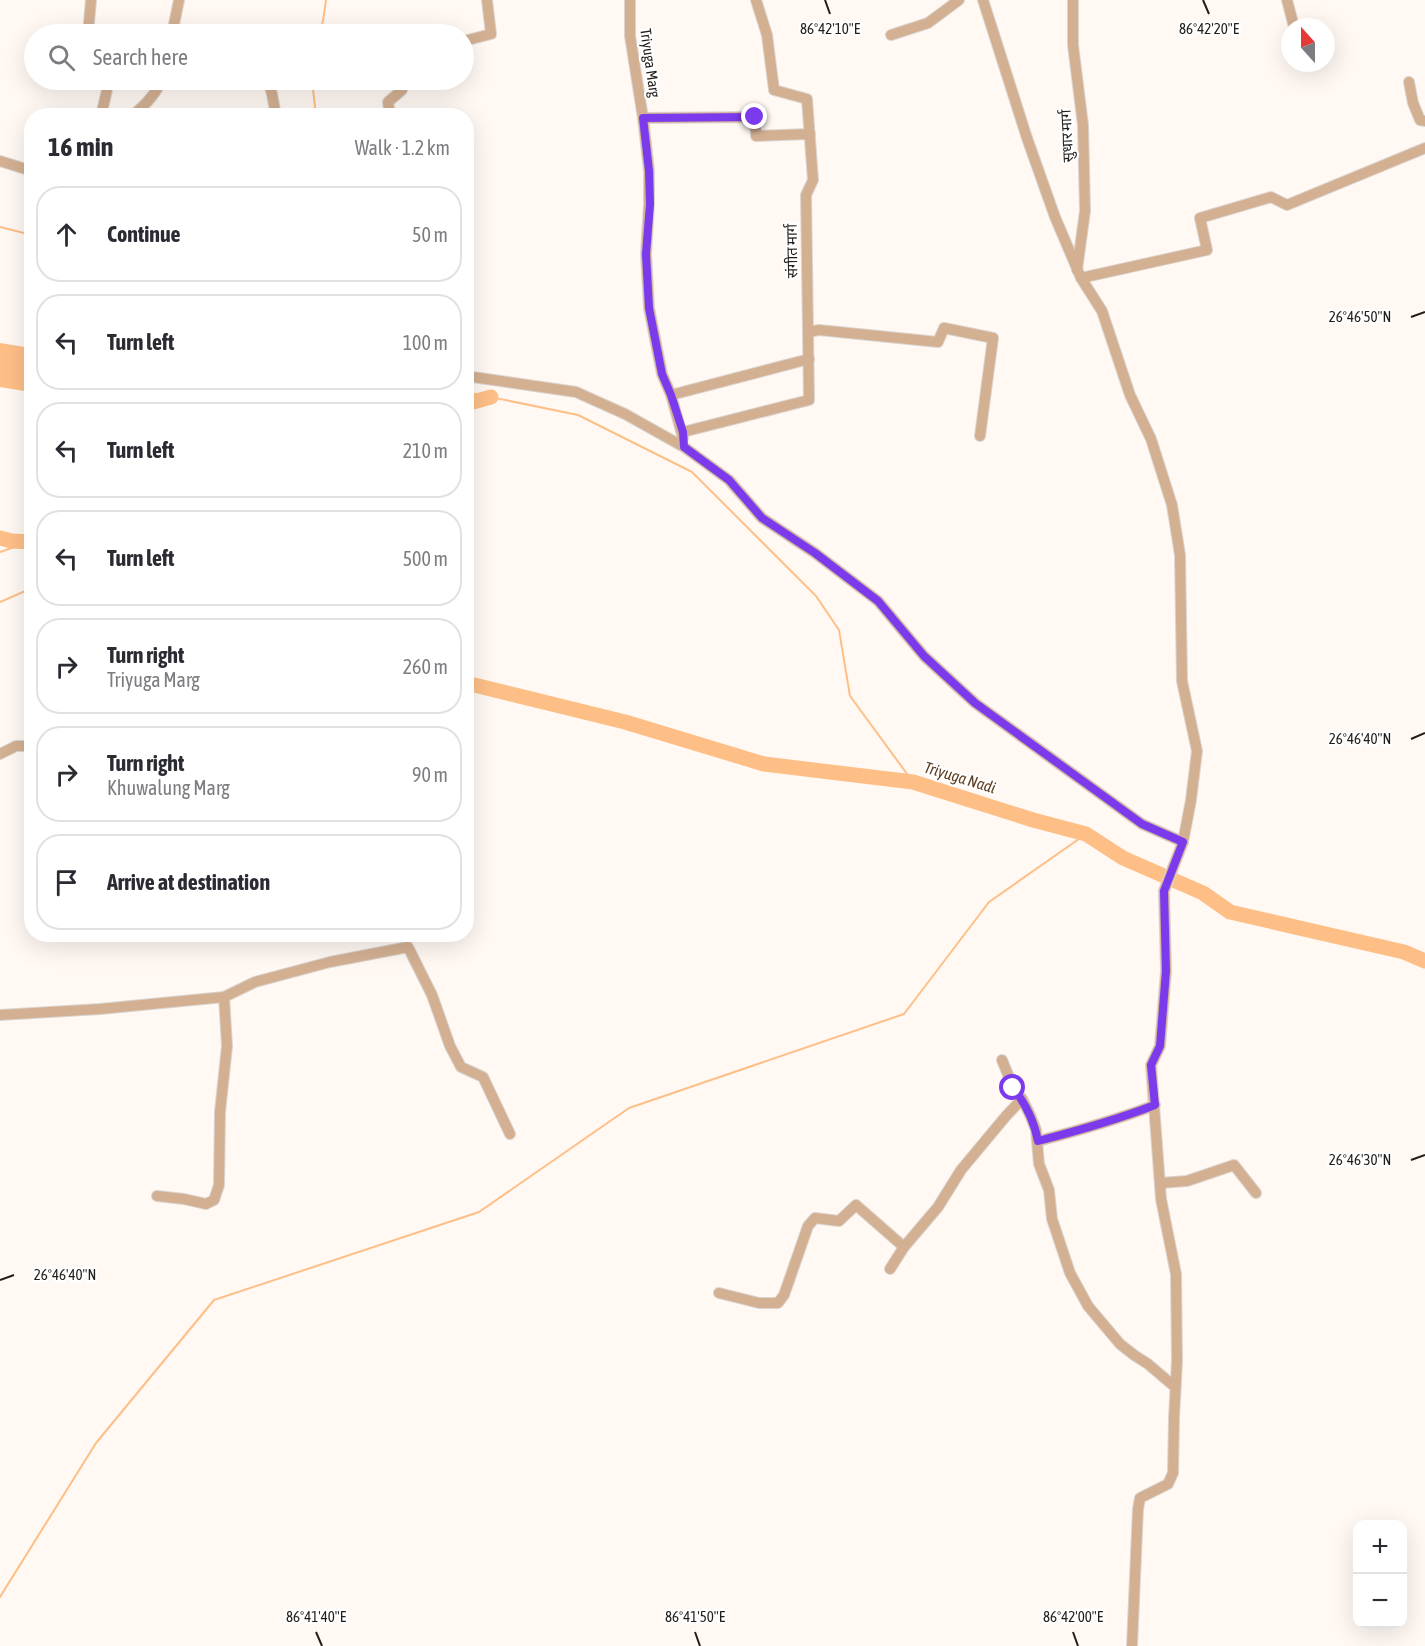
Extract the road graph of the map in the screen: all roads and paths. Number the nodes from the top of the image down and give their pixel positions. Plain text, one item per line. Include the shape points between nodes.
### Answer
1 (91, 0) edge
2 (179, 0) edge
3 (487, 0) edge
4 (630, 0) edge
5 (756, 0) edge
6 (959, 0) edge
7 (983, 0) edge
8 (1073, 0) edge
9 (1287, 0) edge
10 (1292, 18) edge
11 (89, 24) edge
12 (174, 24) edge
13 (891, 35) dead end
14 (474, 38) edge
15 (1409, 82) dead end
16 (107, 90) edge
17 (155, 90) edge
18 (271, 90) edge
19 (402, 90) edge
20 (103, 108) edge
21 (141, 108) edge
22 (275, 108) edge
23 (389, 108) edge
24 (643, 118) junction
25 (1425, 121) edge
26 (810, 134) junction
27 (1425, 148) edge
28 (0, 161) edge
29 (24, 168) edge
30 (1079, 274) junction
31 (808, 332) junction
32 (809, 359) junction
33 (474, 377) edge
34 (671, 395) junction
35 (683, 432) junction
36 (980, 436) dead end
37 (684, 447) junction
38 (24, 746) edge
39 (0, 754) edge
40 (1183, 842) junction
41 (224, 997) junction
42 (0, 1015) edge
43 (1002, 1060) dead end
44 (1022, 1099) junction
45 (1155, 1105) junction
46 (510, 1134) dead end
47 (1038, 1141) junction
48 (1160, 1183) junction
49 (1256, 1192) dead end
50 (157, 1196) dead end
51 (904, 1247) junction
52 (890, 1269) dead end
53 (719, 1293) dead end
54 (1175, 1387) junction
55 (1132, 1646) edge

1 - 11 street
2 - 12 street
3 - 14 street via 491,34
4 - 24 street, Triyuga Marg via 630,36
5 - 26 street, संगीत मार्ग via 767,35 774,90 807,99
6 - 13 street via 928,23
7 - 30 street via 1027,138
8 - 30 street, सुधार मार्ग via 1085,211
9 - 10 street
15 - 25 street via 1413,103 1420,120
16 - 20 street
17 - 21 street
18 - 22 street
19 - 23 street via 388,102
24 - 26 street via 755,117 756,136
24 - 34 street, Triyuga Marg via 649,171 649,308 662,374
26 - 31 street, संगीत मार्ग via 813,180 806,195
27 - 30 street via 1287,205 1272,197 1200,218 1207,250
28 - 29 street
30 - 40 street via 1102,311 1172,506 1180,555 1182,681 1197,751
31 - 32 street, संगीत मार्ग
31 - 36 street via 939,342 944,328 993,338
32 - 34 street
32 - 35 street, संगीत मार्ग via 809,400
33 - 37 street via 576,392
34 - 35 street, Triyuga Marg
35 - 37 street, Triyuga Marg
37 - 40 street via 729,480 762,518 878,601 924,656 975,703 1142,824
38 - 39 street
40 - 45 street via 1164,891 1166,971 1160,1046 1151,1065
41 - 42 street
41 - 46 street via 255,982 408,947 460,1067 483,1077
41 - 50 street via 227,1046 220,1112 219,1185 214,1200 206,1204
43 - 44 street
44 - 47 street
44 - 51 street via 961,1170 938,1207
45 - 47 street
45 - 48 street
47 - 54 street via 1039,1164 1070,1274 1088,1306 1120,1344
48 - 49 street via 1187,1180 1234,1165
48 - 54 street via 1176,1274
51 - 52 street
51 - 53 street via 856,1205 839,1221 815,1218 808,1226 778,1303 759,1303
54 - 55 street via 1173,1473 1168,1484 1140,1498 1138,1509

